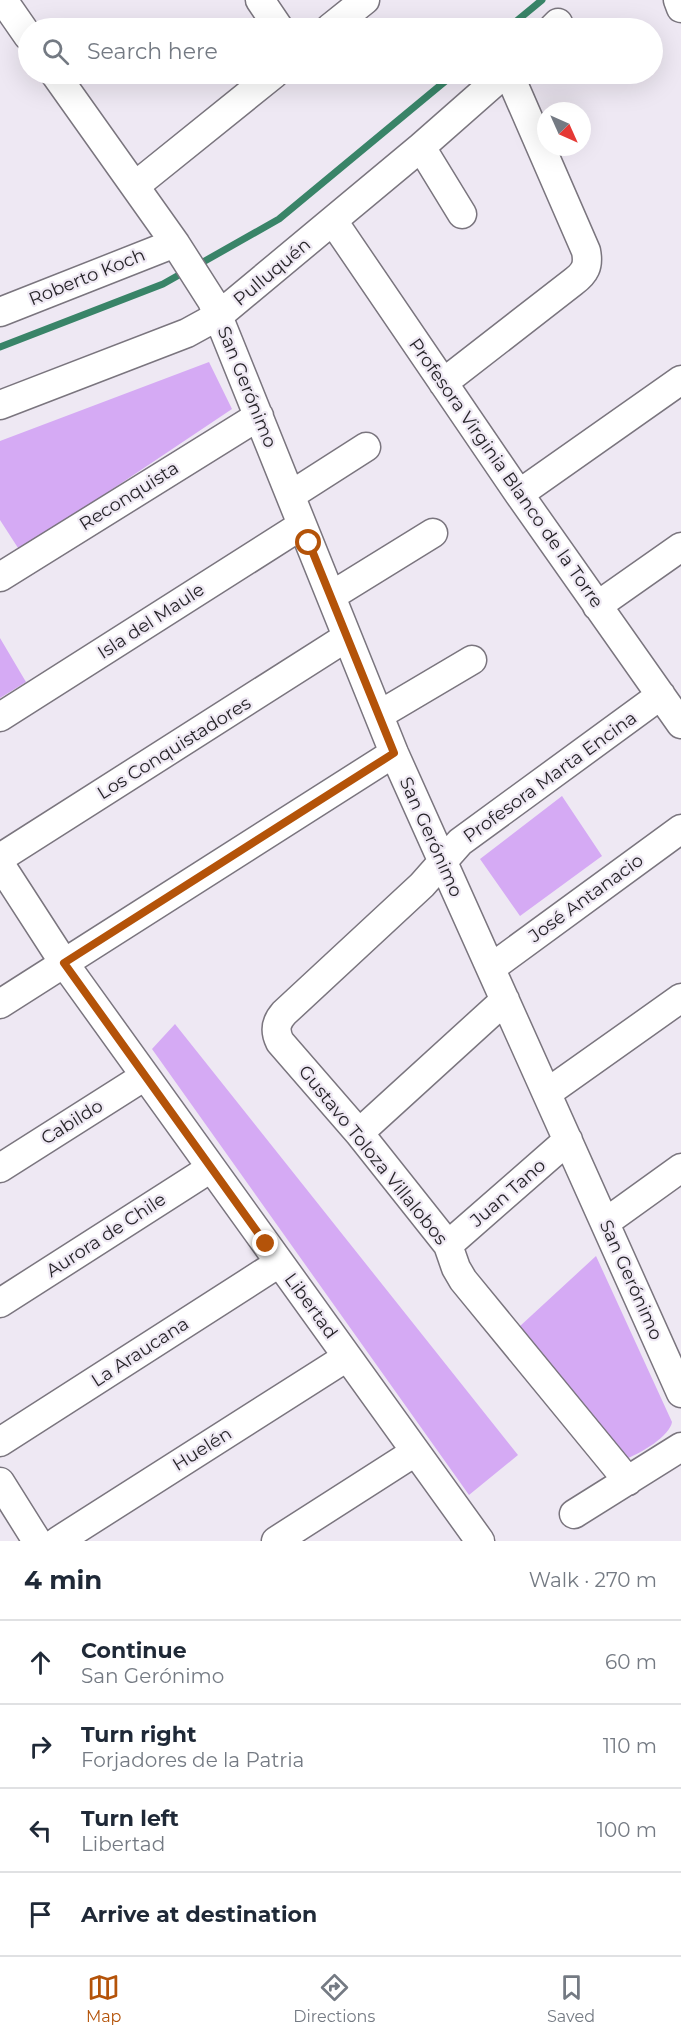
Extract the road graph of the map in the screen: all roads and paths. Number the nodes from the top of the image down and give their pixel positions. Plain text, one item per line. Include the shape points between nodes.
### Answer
1 (260, 0) edge
2 (365, 0) edge
3 (678, 0) edge
4 (681, 8) edge
5 (272, 18) edge
6 (342, 18) edge
7 (62, 84) edge
8 (262, 84) edge
9 (493, 84) edge
10 (513, 84) edge
11 (421, 147) junction
12 (135, 186) junction
13 (462, 214) dead end
14 (333, 221) junction
15 (178, 248) junction
16 (0, 312) edge
17 (218, 316) junction
18 (681, 380) edge
19 (443, 383) junction
20 (0, 405) edge
21 (259, 416) junction
22 (366, 447) dead end
23 (519, 494) junction
24 (291, 495) junction
25 (302, 525) junction
26 (433, 533) dead end
27 (681, 547) edge
28 (0, 577) edge
29 (331, 596) junction
30 (597, 606) junction
31 (348, 638) junction
32 (472, 660) dead end
33 (674, 708) edge
34 (379, 715) junction
35 (0, 717) edge
36 (394, 753) junction
37 (681, 828) edge
38 (0, 858) edge
39 (443, 862) junction
40 (0, 864) edge
41 (64, 963) junction
42 (491, 968) junction
43 (681, 998) edge
44 (506, 1000) junction
45 (0, 1004) edge
46 (277, 1026) joint
47 (145, 1076) junction
48 (547, 1093) junction
49 (359, 1133) junction
50 (568, 1140) junction
51 (0, 1168) edge
52 (211, 1168) junction
53 (681, 1168) edge
54 (606, 1222) junction
55 (448, 1245) junction
56 (279, 1263) junction
57 (0, 1303) edge
58 (671, 1339) edge
59 (347, 1357) junction
60 (681, 1393) edge
61 (0, 1442) edge
62 (681, 1447) edge
63 (415, 1452) junction
64 (628, 1480) junction
65 (0, 1482) edge
66 (574, 1515) dead end
67 (38, 1541) edge
68 (58, 1541) edge
69 (276, 1541) edge
70 (480, 1541) edge

1 - 5 street
2 - 6 street
3 - 4 street
7 - 12 street, San Gerónimo
8 - 12 street
9 - 11 street, Pulluquén
10 - 19 street via 586,251 587,267 584,274
11 - 13 street
11 - 14 street, Pulluquén
12 - 15 street, San Gerónimo
14 - 17 street, Pulluquén
14 - 19 street, Profesora Virginia Blanco de la Torre
15 - 16 street, Roberto Koch
15 - 17 street, San Gerónimo
17 - 20 street, Pulluquén via 187,333
17 - 21 street, San Gerónimo
18 - 23 street
19 - 23 street, Profesora Virginia Blanco de la Torre
21 - 24 street, San Gerónimo
21 - 28 street, Reconquista
22 - 24 street
23 - 30 street, Profesora Virginia Blanco de la Torre
24 - 25 street, San Gerónimo
25 - 29 street, San Gerónimo
25 - 35 street, Isla del Maule
26 - 29 street
27 - 30 street
29 - 31 street, San Gerónimo
30 - 33 street, Profesora Virginia Blanco de la Torre
31 - 34 street, San Gerónimo
31 - 38 street, Los Conquistadores
32 - 34 street
33 - 39 street, Profesora Marta Encina via 460,842
34 - 36 street, San Gerónimo
36 - 39 street, San Gerónimo
36 - 41 street
37 - 42 street, José Antanacio
39 - 42 street, San Gerónimo
39 - 46 street, Profesora Marta Encina via 284,1013
40 - 41 street, Libertad
41 - 45 street
41 - 47 street, Libertad
42 - 44 street, San Gerónimo
43 - 48 street
44 - 48 street, San Gerónimo
44 - 49 street
46 - 49 street, Gustavo Toloza Villalobos via 280,1042
47 - 51 street, Cabildo
47 - 52 street, Libertad
48 - 50 street, San Gerónimo
49 - 55 street, Gustavo Toloza Villalobos
50 - 54 street, San Gerónimo
50 - 55 street, Juan Tano
52 - 56 street, Libertad
52 - 57 street, Aurora de Chile
53 - 54 street
54 - 58 street, San Gerónimo
55 - 64 street, Gustavo Toloza Villalobos via 463,1280
56 - 59 street, Libertad
56 - 61 street, La Araucana
58 - 60 street, San Gerónimo
59 - 63 street, Libertad
59 - 68 street, Huelén
62 - 64 street
63 - 69 street
63 - 70 street, Libertad
64 - 66 street
65 - 67 street

